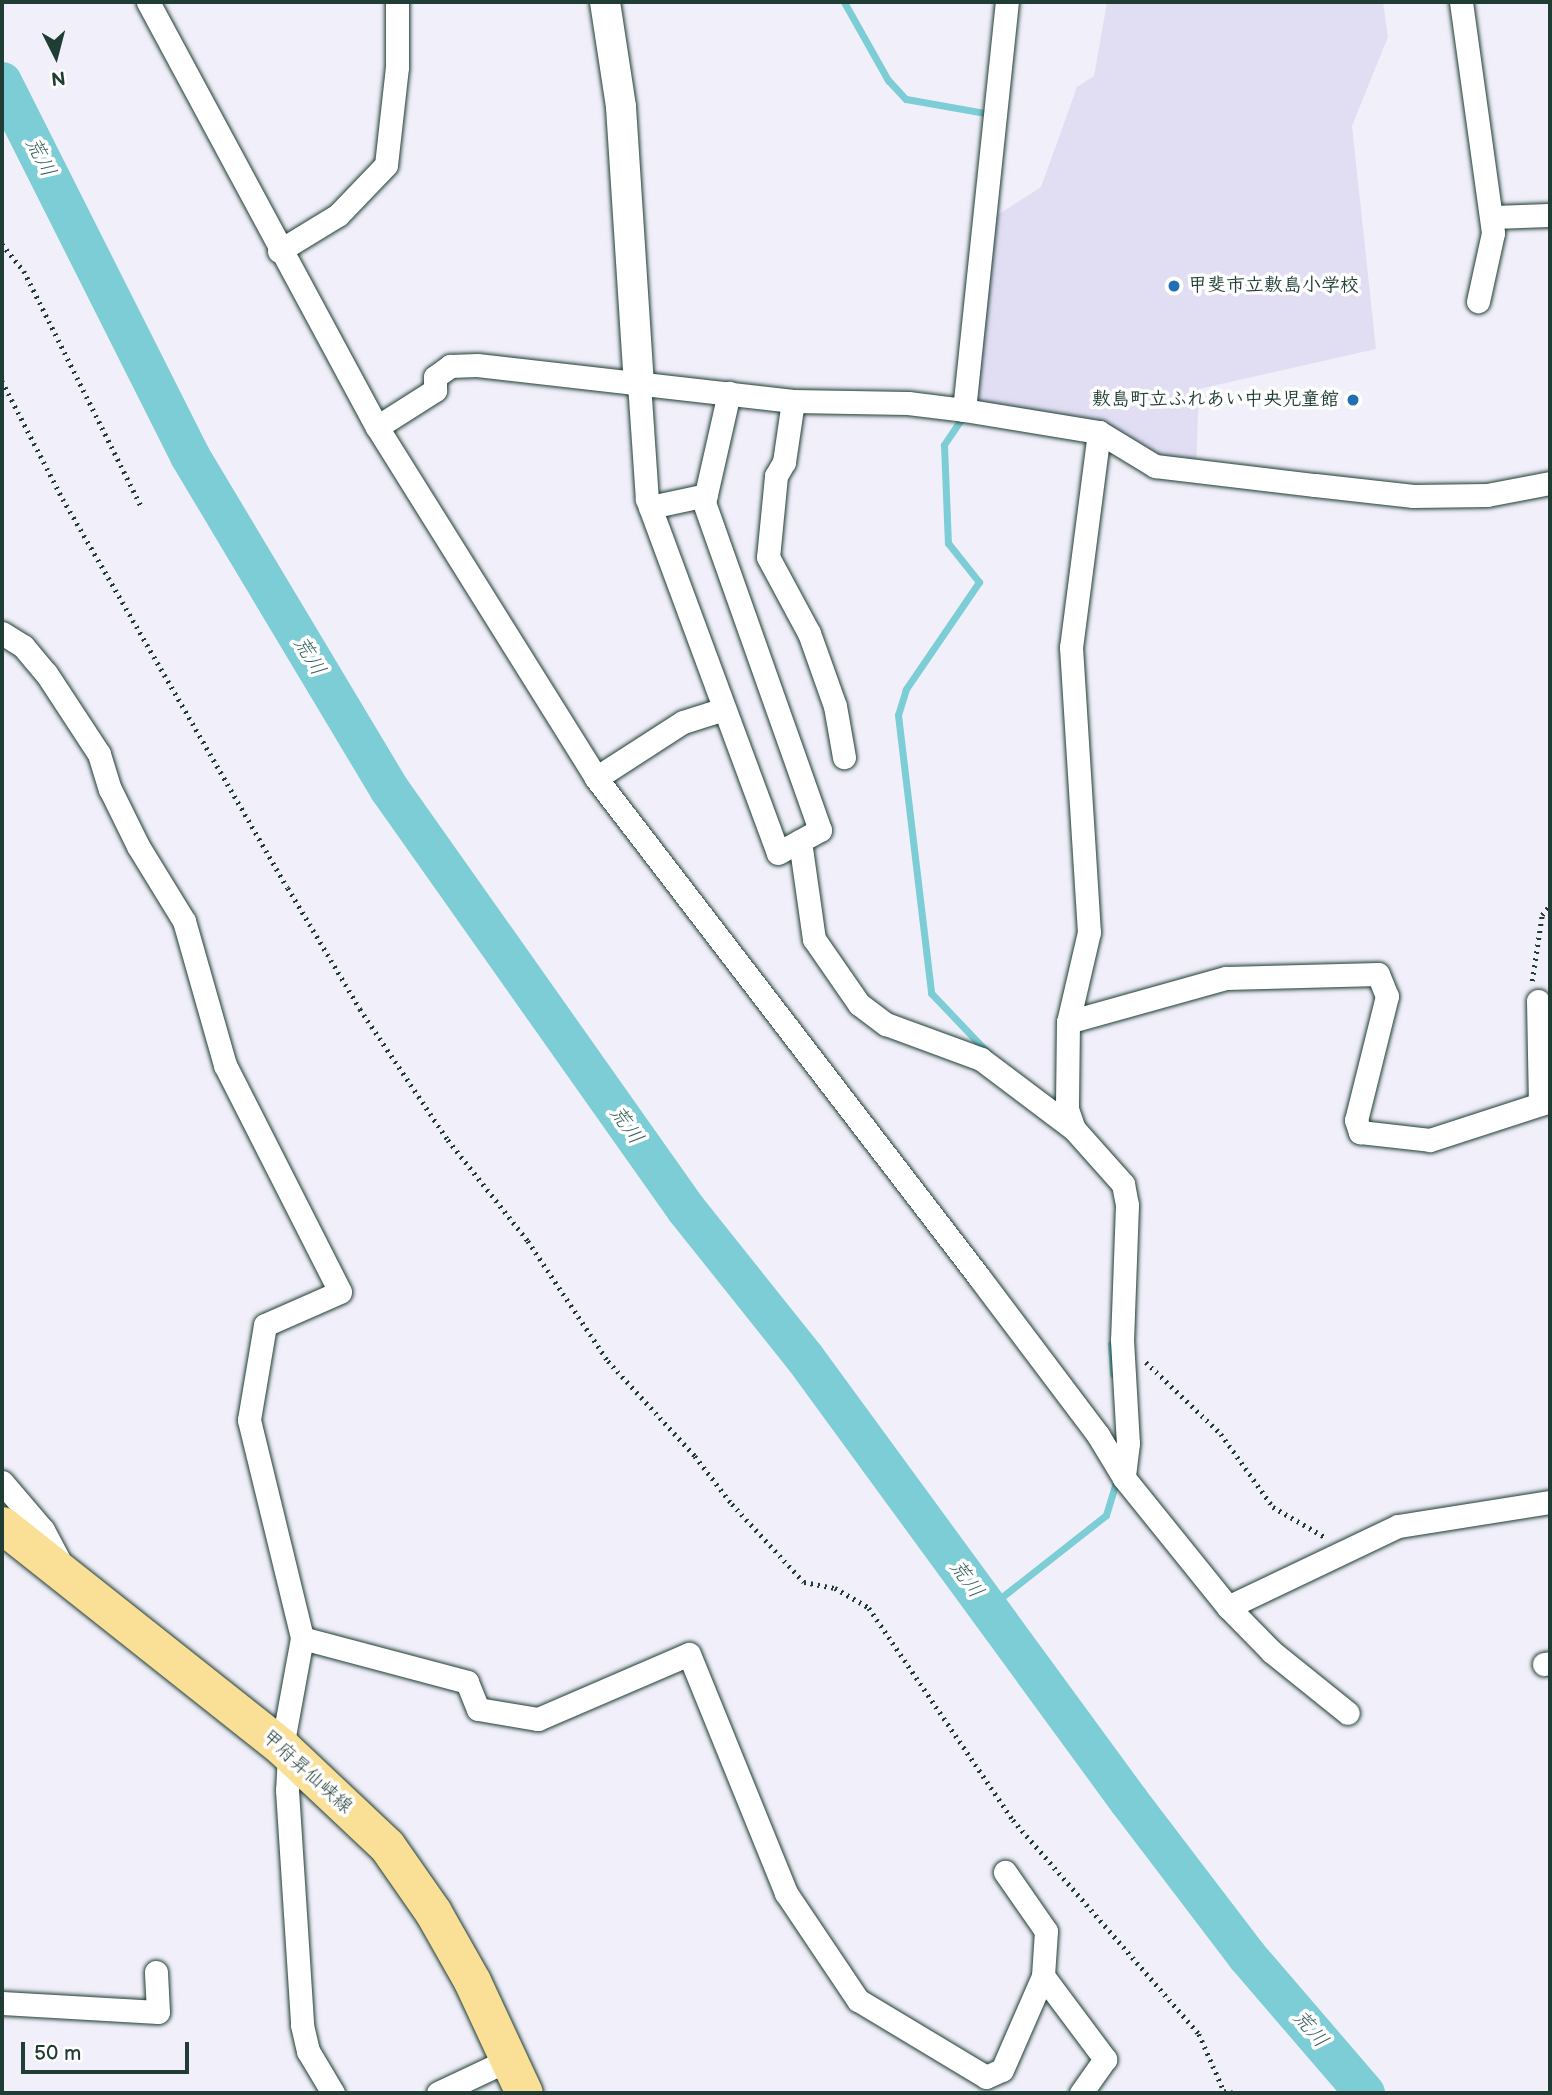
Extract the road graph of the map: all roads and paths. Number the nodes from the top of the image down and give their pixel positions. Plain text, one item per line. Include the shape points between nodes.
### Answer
1 (148, 2) edge
2 (397, 2) edge
3 (605, 2) edge
4 (1007, 2) edge
5 (1461, 2) edge
6 (1550, 215) edge
7 (1492, 217) junction
8 (2, 244) edge
9 (279, 251) junction
10 (1478, 301) dead end
11 (2, 381) edge
12 (639, 383) junction
13 (729, 393) junction
14 (793, 401) junction
15 (964, 410) junction
16 (377, 427) junction
17 (1099, 432) junction
18 (1550, 483) edge
19 (706, 495) junction
20 (650, 507) junction
21 (142, 508) dead end
22 (2, 634) edge
23 (724, 709) junction
24 (844, 757) dead end
25 (596, 778) junction
26 (800, 841) junction
27 (1550, 905) edge
28 (1538, 1001) joint
29 (1068, 1022) junction
30 (1545, 1102) edge
31 (1074, 1129) junction
32 (1122, 1340) junction
33 (1124, 1478) junction
34 (2, 1482) edge
35 (1550, 1502) edge
36 (2, 1525) edge
37 (1349, 1550) junction
38 (67, 1577) junction
39 (1228, 1607) junction
40 (302, 1638) junction
41 (1348, 1713) dead end
42 (286, 1750) junction
43 (1005, 1872) dead end
44 (156, 1972) dead end
45 (1043, 1976) junction
46 (2, 2003) edge
47 (509, 2060) junction
48 (333, 2093) edge
49 (438, 2093) edge
50 (524, 2093) edge
51 (1081, 2093) edge
52 (1234, 2093) edge

1 - 9 street
2 - 9 street via 397,67 386,165 338,215
3 - 12 street via 621,107
4 - 15 street
5 - 7 street
6 - 7 street
7 - 10 street via 1493,233
8 - 21 path via 23,271
9 - 16 street
11 - 52 path via 63,499 295,899 360,1009 448,1140 528,1241 608,1361 732,1504 804,1582 835,1588 869,1608 1013,1820 1199,2034 1224,2091
12 - 13 street
12 - 16 street via 450,366 435,376 435,390
12 - 20 street
13 - 14 street
13 - 19 street
14 - 15 street via 908,403
14 - 24 street via 784,462 776,476 768,557 809,633 835,706
15 - 17 street
16 - 25 street
17 - 18 street via 1155,466 1315,485 1413,496 1487,495
17 - 29 street via 1071,647 1089,932
19 - 20 street
19 - 26 street via 704,503 820,830
20 - 23 street
22 - 40 street via 23,646 46,673 99,754 110,789 138,846 184,921 225,1065 340,1292 265,1325 249,1420
23 - 25 street via 683,722
23 - 26 street via 778,853
25 - 33 street via 995,1298
26 - 31 street via 814,939 859,1004 886,1024 981,1059
27 - 28 path via 1542,915 1531,989
28 - 30 street
29 - 30 street via 1226,978 1377,974 1387,996 1356,1121 1360,1132 1430,1140
29 - 31 street via 1067,1109
31 - 32 street via 1122,1184 1127,1205
32 - 33 street via 1128,1443
32 - 37 path via 1221,1434 1273,1507
33 - 39 street
34 - 38 street via 43,1530
35 - 37 street via 1428,1518 1398,1526
36 - 38 main road, 甲府昇仙峡線
37 - 39 street
38 - 42 main road, 甲府昇仙峡線
39 - 41 street via 1272,1652
40 - 42 street
40 - 45 street via 467,1682 478,1709 538,1719 689,1654 786,1892 858,2000 986,2077 1002,2070
42 - 47 main road, 甲府昇仙峡線 via 387,1846 433,1912
42 - 48 street via 302,2025 308,2051
43 - 45 street via 1046,1931
44 - 46 street via 158,2011
45 - 51 street via 1105,2059
47 - 49 street
47 - 50 main road, 甲府昇仙峡線

